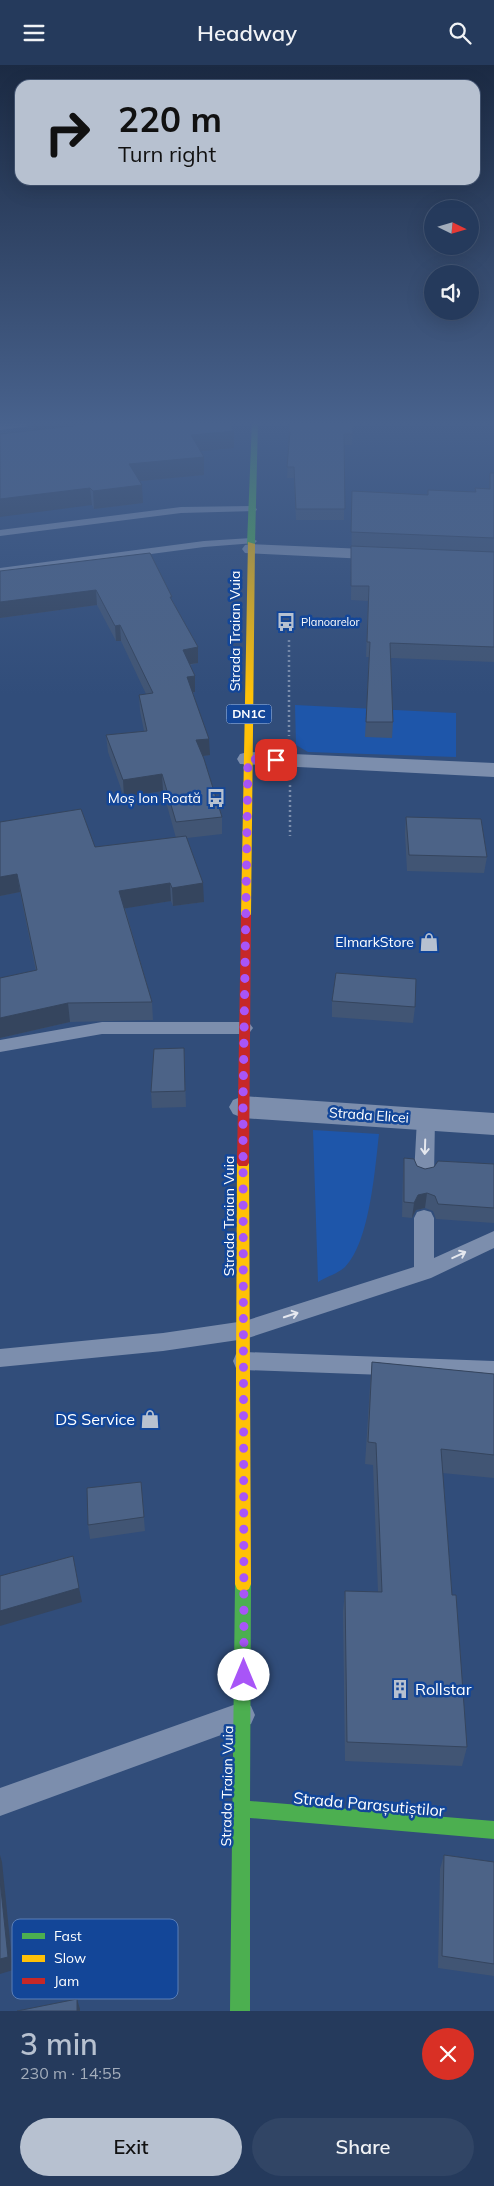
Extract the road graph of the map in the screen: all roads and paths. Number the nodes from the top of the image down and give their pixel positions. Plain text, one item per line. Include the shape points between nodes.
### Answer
1 (167, 512) edge
2 (252, 512) edge
3 (0, 533) edge
4 (251, 545) junction
5 (406, 556) edge
6 (0, 571) edge
7 (248, 759) junction
8 (494, 770) edge
9 (244, 1028) junction
10 (0, 1046) edge
11 (243, 1107) junction
12 (426, 1119) junction
13 (494, 1124) edge
14 (424, 1175) edge
15 (424, 1218) dead end
16 (494, 1239) edge
17 (424, 1272) junction
18 (245, 1330) junction
19 (0, 1358) edge
20 (244, 1361) junction
21 (494, 1370) edge
22 (244, 1714) junction
23 (0, 1803) edge
24 (242, 1809) junction
25 (494, 1830) edge
26 (240, 2011) edge

1 - 3 lane
2 - 4 main road, Strada Traian Vuia / DN1C
4 - 5 street
4 - 6 lane via 195,545
4 - 7 main road, Strada Traian Vuia / DN1C
7 - 8 street
7 - 9 main road, Strada Traian Vuia / DN1C
9 - 10 lane via 102,1028
9 - 11 main road, Strada Traian Vuia / DN1C
11 - 12 street, Strada Elicei
11 - 18 main road, Strada Traian Vuia / DN1C
12 - 13 street, Strada Elicei
12 -> 14 lane
15 - 17 lane
17 -> 16 lane
18 -> 17 lane
18 - 19 lane via 163,1342
18 - 20 main road, Strada Traian Vuia / DN1C
20 - 21 lane
20 - 22 main road, Strada Traian Vuia / DN1C
22 - 23 lane
22 - 24 main road, Strada Traian Vuia / DN1C
24 - 25 main road, Strada Parașutiștilor
24 - 26 main road, Strada Traian Vuia / DN1C

